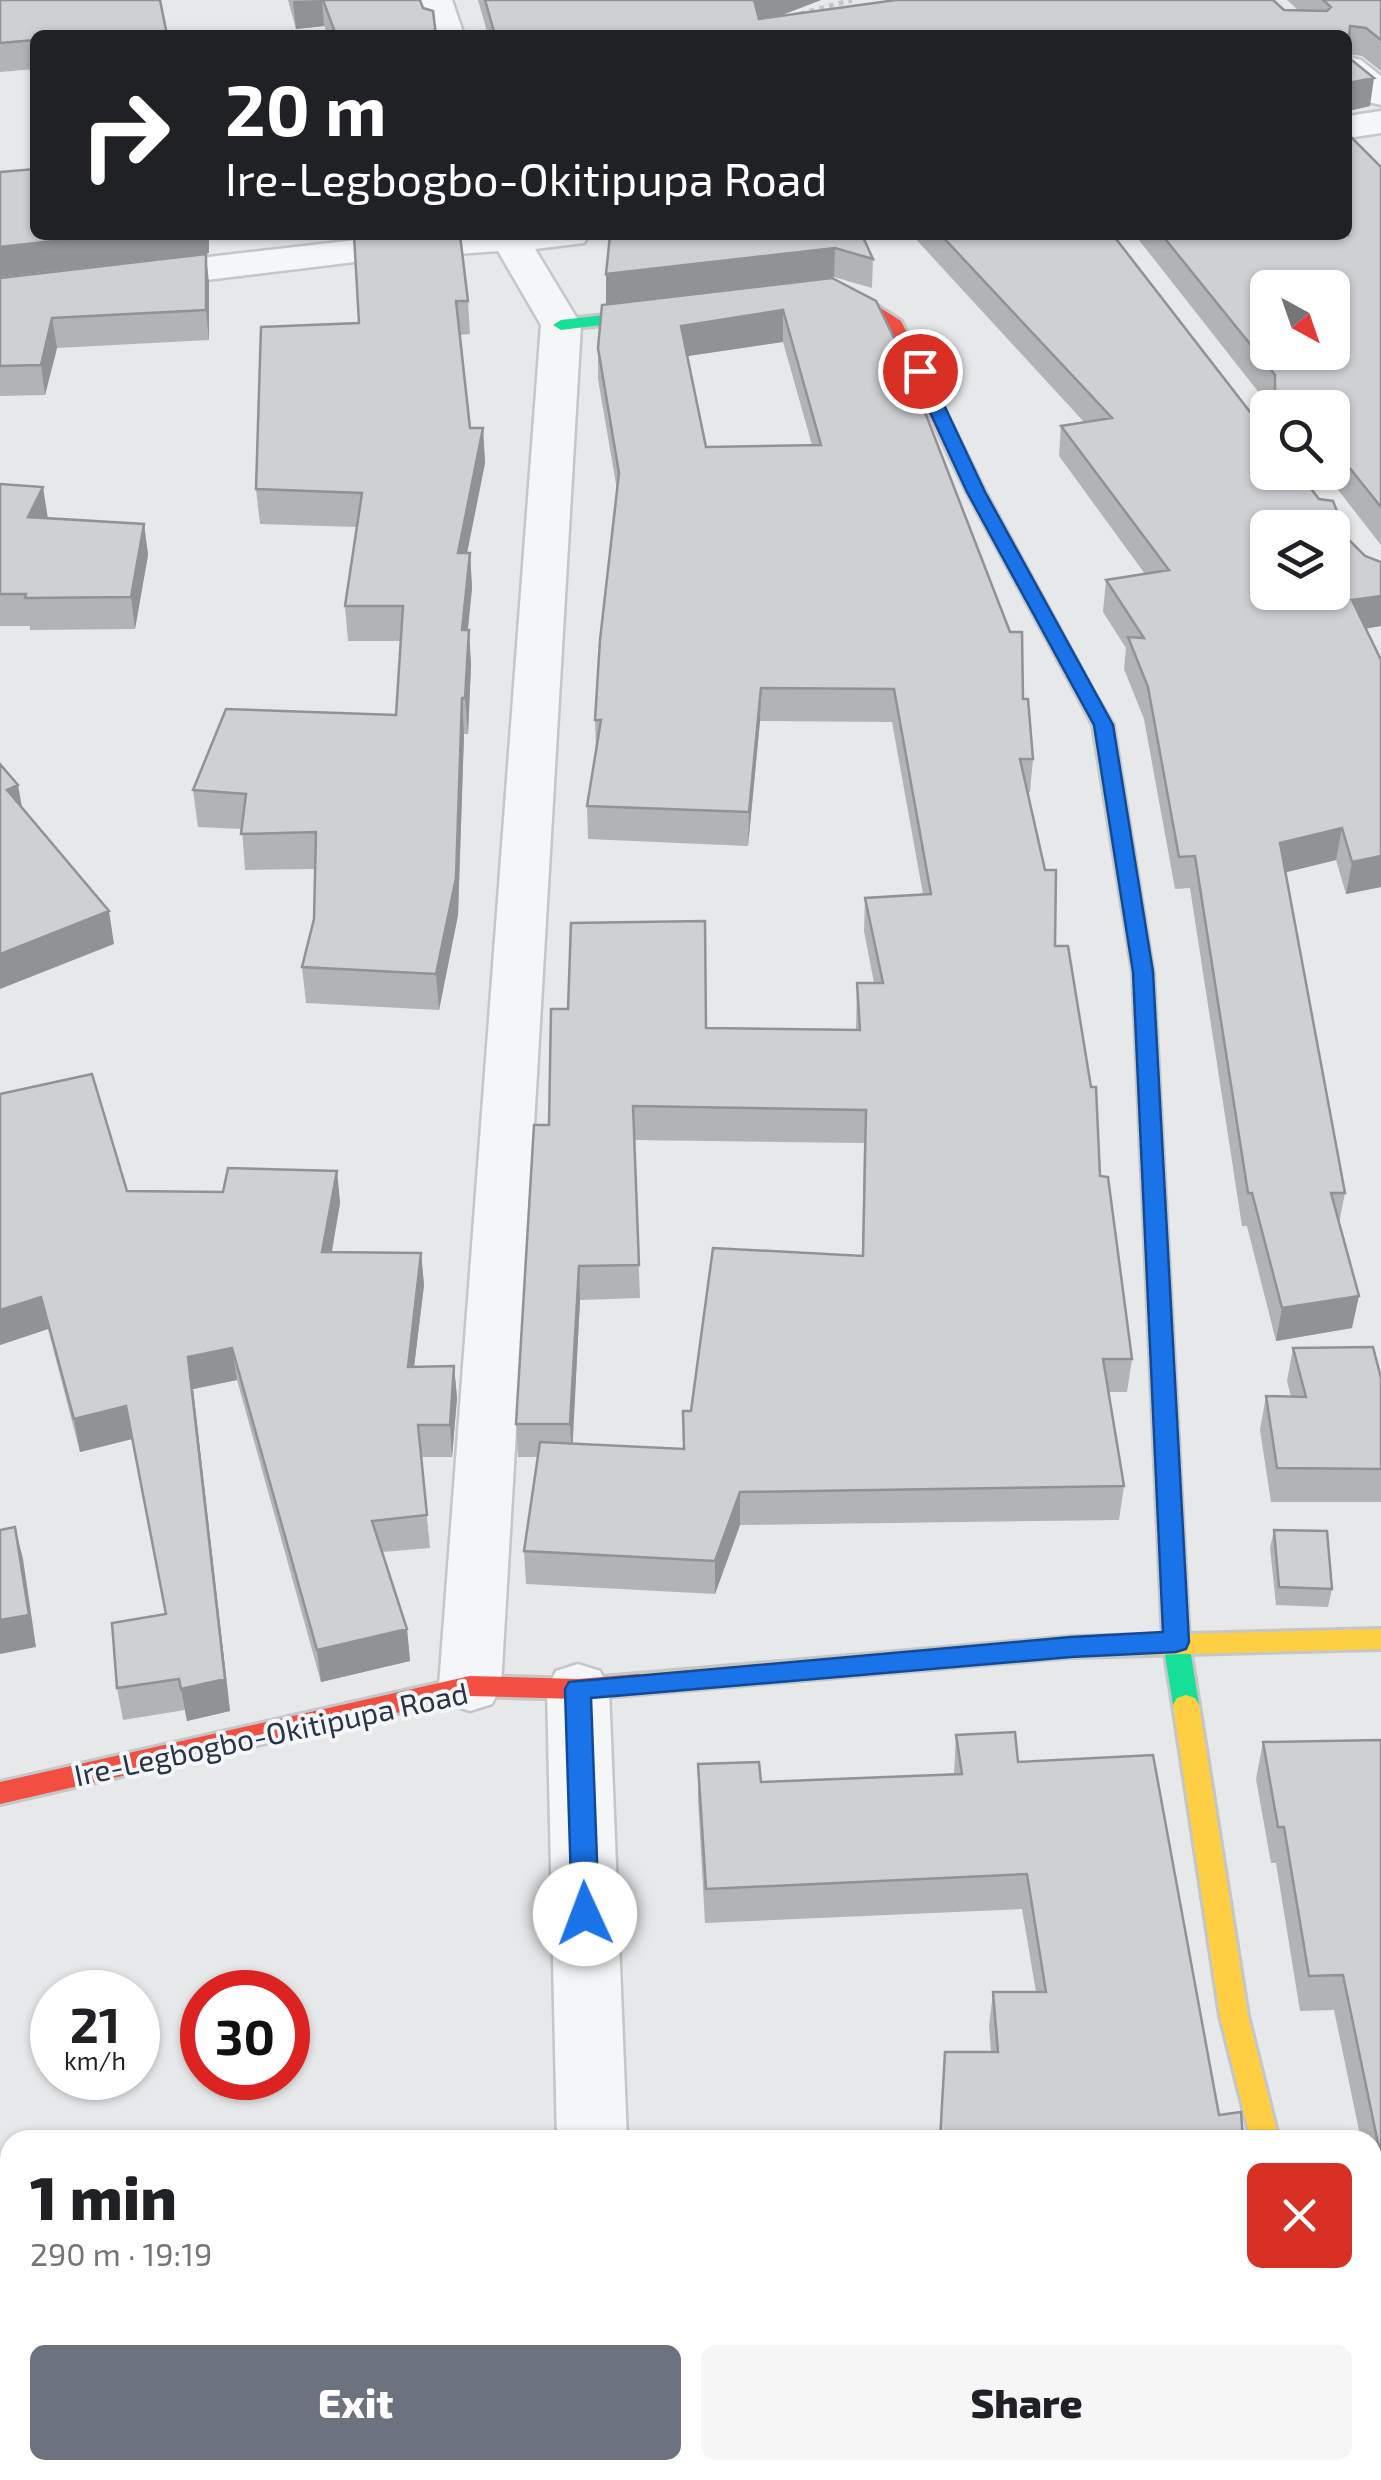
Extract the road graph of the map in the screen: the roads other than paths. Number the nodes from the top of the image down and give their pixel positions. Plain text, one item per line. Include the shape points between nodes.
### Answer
1 (435, 0) edge
2 (444, 30) edge
3 (1352, 71) edge
4 (1381, 94) edge
5 (1381, 122) edge
6 (1352, 126) edge
7 (482, 240) edge
8 (509, 240) edge
9 (0, 292) edge
10 (795, 297) edge
11 (697, 309) edge
12 (560, 326) junction
13 (1381, 1640) edge
14 (1176, 1642) junction
15 (470, 1686) junction
16 (578, 1689) junction
17 (0, 1793) edge
18 (592, 2130) edge
19 (1262, 2130) edge

1 - 2 street
3 - 4 street
5 - 6 street
7 - 9 street
8 - 12 street
10 - 14 street via 834,293 893,321 976,492 1103,725 1143,972
11 - 12 street
12 - 15 street
13 - 14 street, Ire-Legbogbo-Okitipupa Road
14 - 16 street, Ire-Legbogbo-Okitipupa Road
14 - 19 street via 1234,2016
15 - 16 street, Ire-Legbogbo-Okitipupa Road
15 - 17 street, Ire-Legbogbo-Okitipupa Road
16 - 18 street

